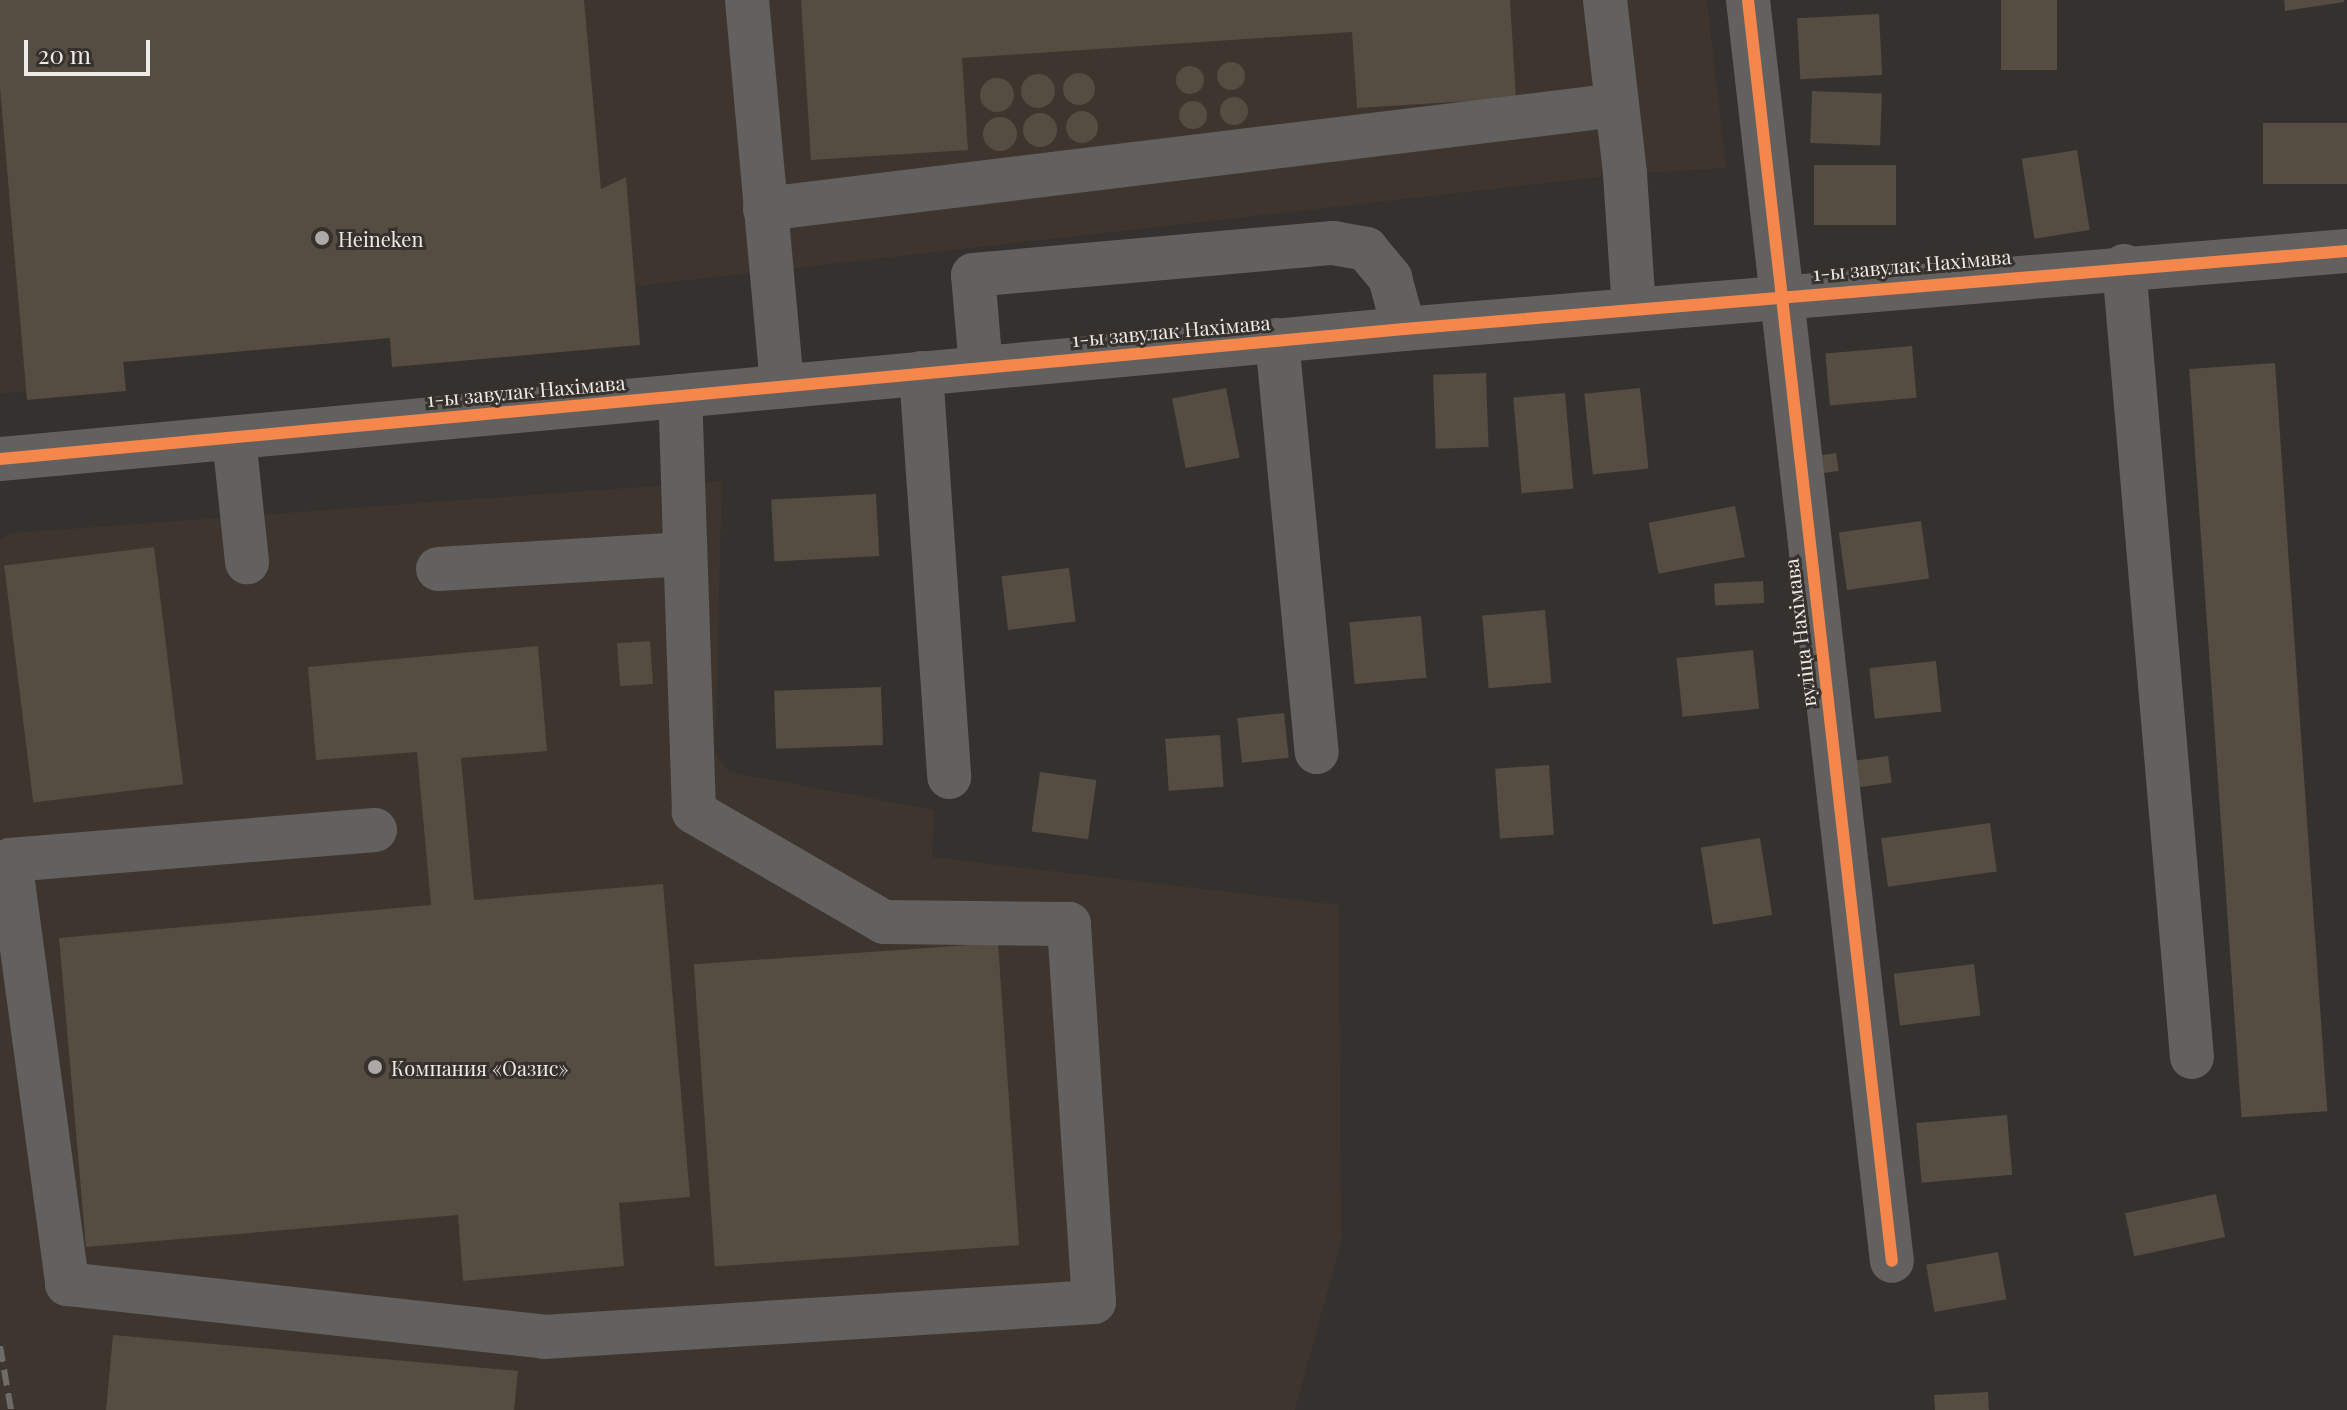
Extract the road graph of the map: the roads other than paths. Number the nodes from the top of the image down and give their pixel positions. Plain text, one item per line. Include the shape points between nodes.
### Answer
1 (747, 0) edge
2 (1605, 0) edge
3 (1748, 0) edge
4 (1617, 105) junction
5 (765, 209) junction
6 (2347, 251) edge
7 (2124, 266) junction
8 (1779, 296) junction
9 (1634, 309) junction
10 (1404, 329) junction
11 (1277, 340) junction
12 (981, 368) junction
13 (921, 373) junction
14 (782, 386) junction
15 (680, 396) junction
16 (234, 438) junction
17 (0, 459) edge
18 (685, 554) junction
19 (247, 562) dead end
20 (438, 569) dead end
21 (1317, 752) dead end
22 (949, 777) dead end
23 (375, 830) dead end
24 (2192, 1057) dead end
25 (1892, 1261) dead end

1 - 5 street
2 - 4 street
3 - 8 street, вуліца Нахімава
4 - 5 street
4 - 9 street
5 - 14 street
6 - 7 street, 1-ы завулак Нахімава
7 - 8 street, 1-ы завулак Нахімава
7 - 24 street
8 - 9 street, 1-ы завулак Нахімава
8 - 25 street, вуліца Нахімава
9 - 10 street, 1-ы завулак Нахімава
10 - 11 street, 1-ы завулак Нахімава
10 - 12 street via 1390,278 1382,268 1366,249 1333,243 973,275
11 - 12 street, 1-ы завулак Нахімава
11 - 21 street
12 - 13 street, 1-ы завулак Нахімава
13 - 14 street, 1-ы завулак Нахімава
13 - 22 street
14 - 15 street, 1-ы завулак Нахімава
15 - 16 street, 1-ы завулак Нахімава
15 - 18 street
16 - 17 street, 1-ы завулак Нахімава
16 - 19 street
18 - 20 street
18 - 23 street via 694,812 884,922 1069,924 1094,1302 544,1337 67,1284 10,860

